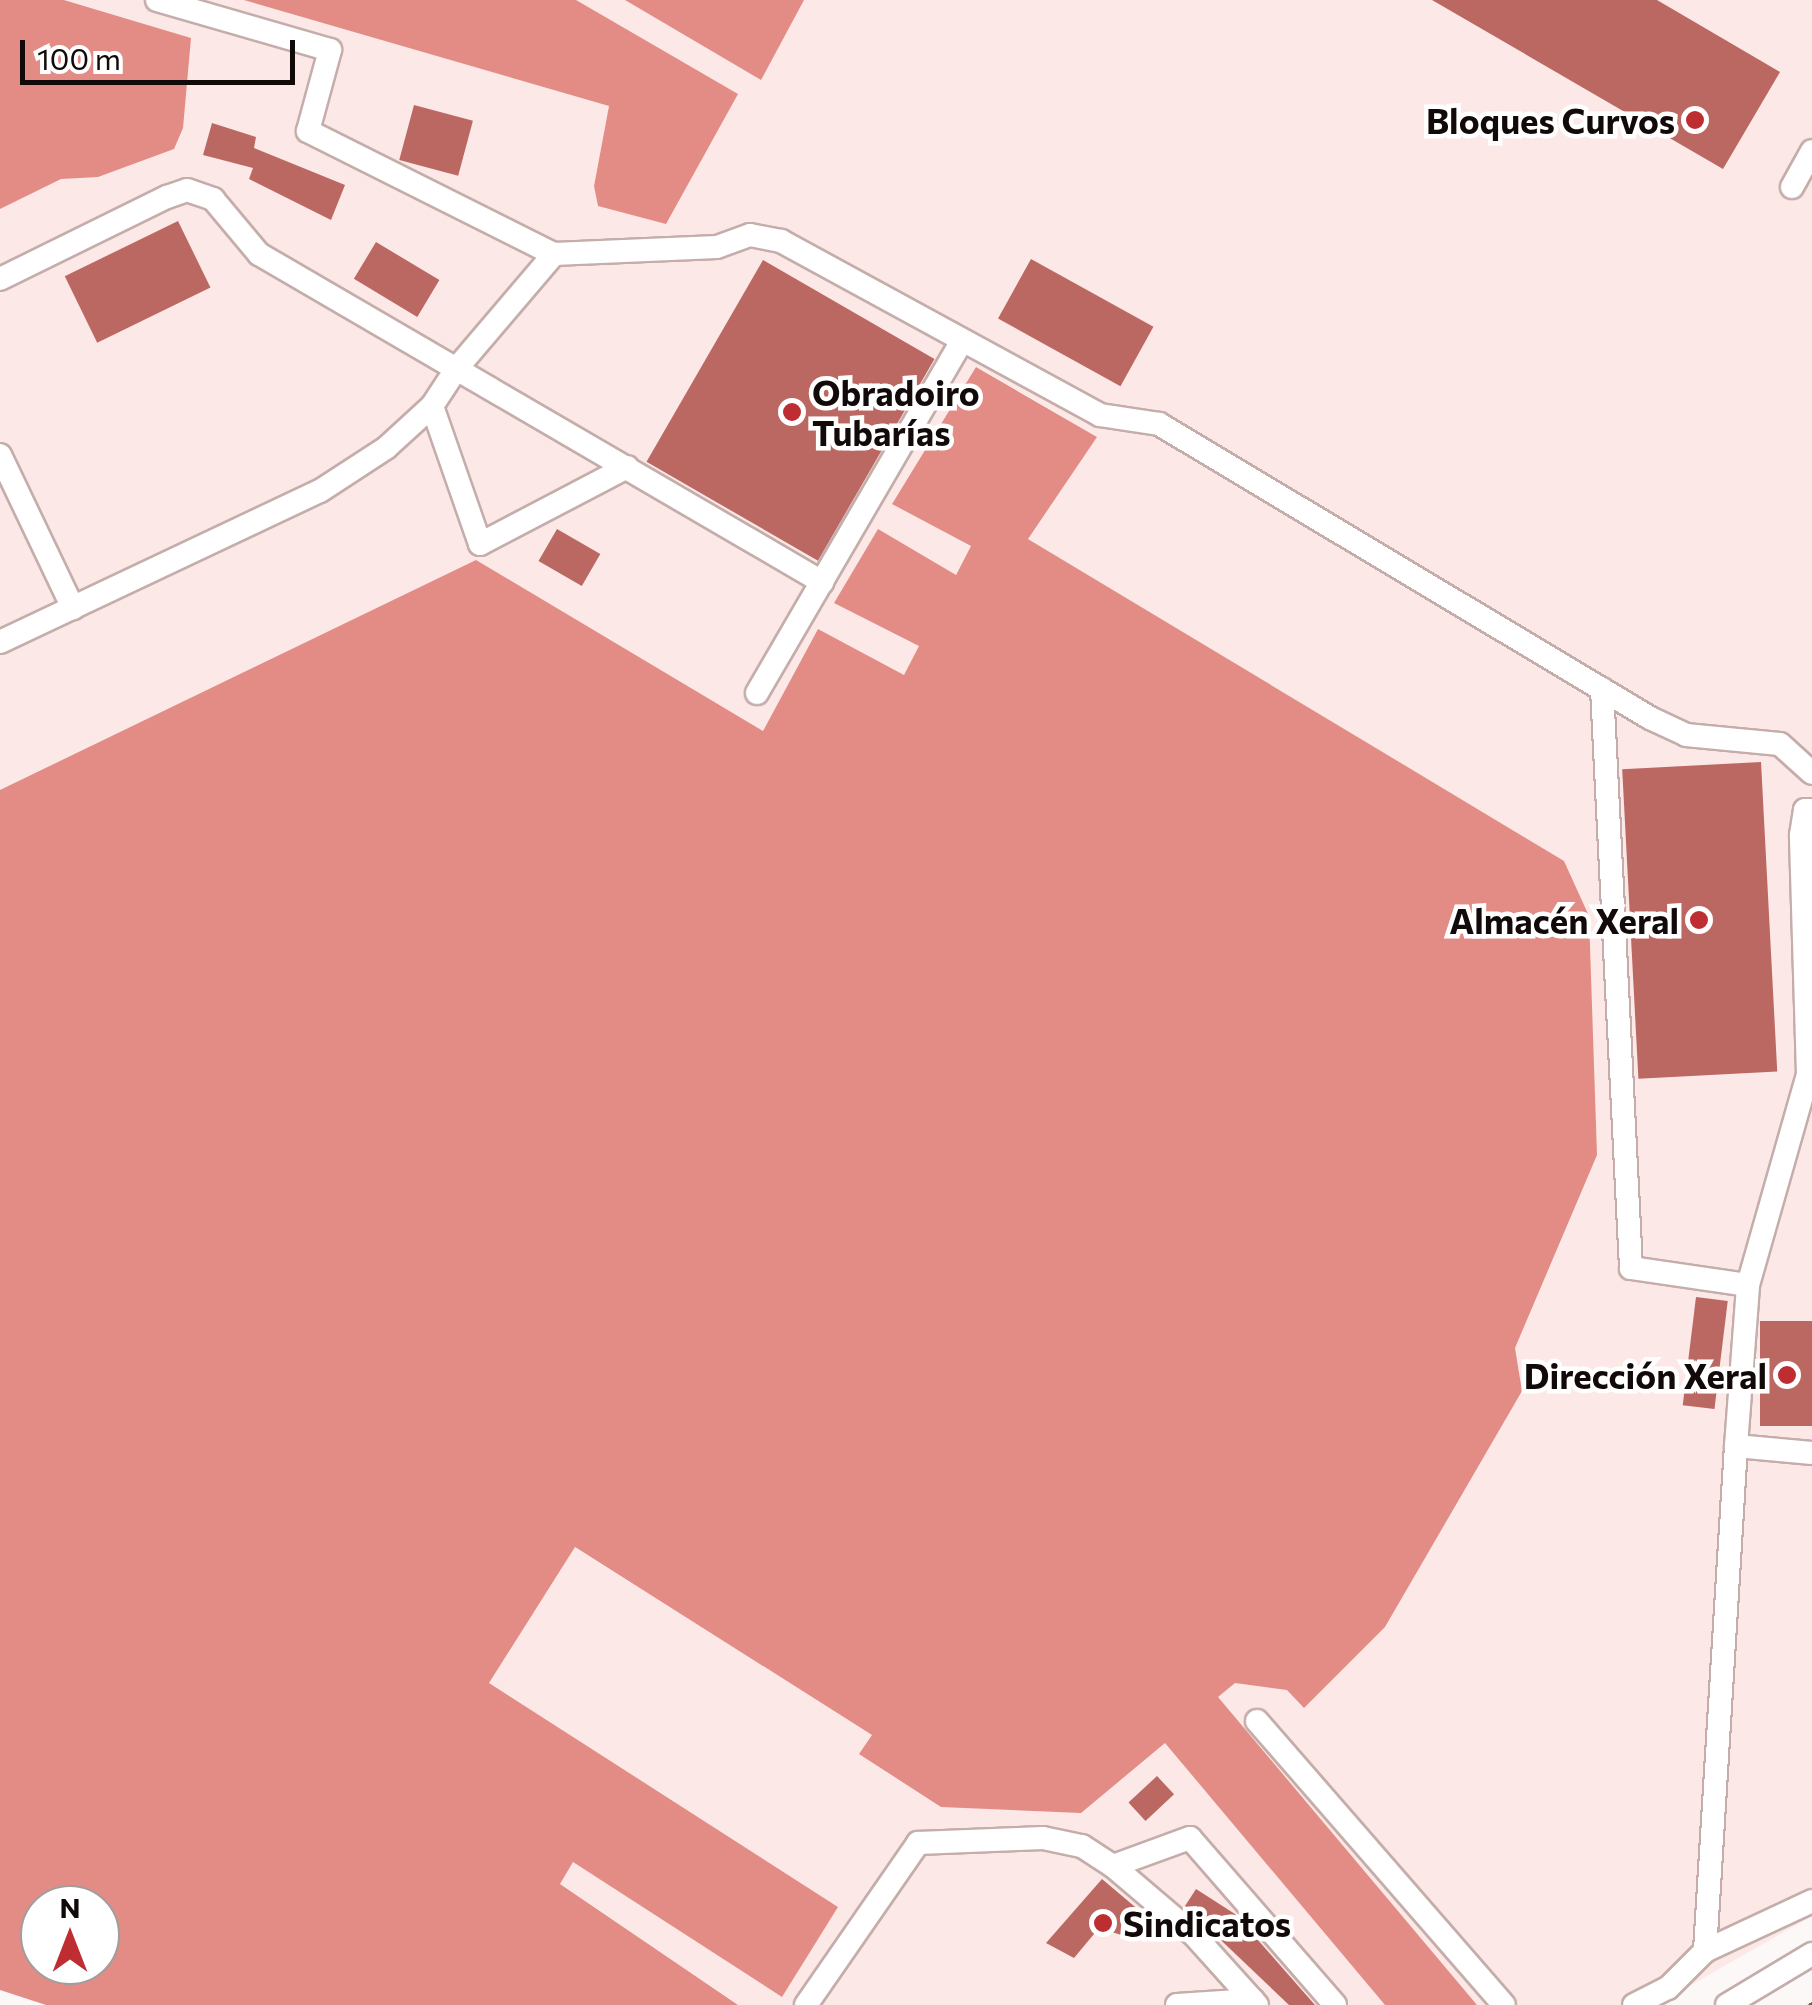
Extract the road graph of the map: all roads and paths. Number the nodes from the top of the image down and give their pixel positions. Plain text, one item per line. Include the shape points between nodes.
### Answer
1 (157, 0) edge
2 (1812, 152) edge
3 (1792, 187) dead end
4 (554, 254) junction
5 (0, 279) edge
6 (961, 343) junction
7 (456, 368) junction
8 (432, 406) junction
9 (0, 455) edge
10 (627, 467) junction
11 (822, 582) junction
12 (72, 608) junction
13 (0, 642) edge
14 (1602, 689) junction
15 (757, 692) dead end
16 (1812, 773) edge
17 (1812, 785) edge
18 (1809, 810) edge
19 (1748, 1286) junction
20 (1736, 1446) junction
21 (1812, 1454) edge
22 (1257, 1721) dead end
23 (1113, 1866) junction
24 (1812, 1902) edge
25 (1705, 1951) junction
26 (1812, 1954) edge
27 (1255, 2003) edge
28 (806, 2005) edge
29 (1177, 2005) edge
30 (1336, 2005) edge
31 (1504, 2005) edge
32 (1634, 2005) edge
33 (1727, 2005) edge

1 - 4 street via 330,50 308,131
2 - 3 street
4 - 6 street via 717,247 750,235 782,241
4 - 7 street
5 - 7 street via 187,190 213,199 260,254
6 - 11 street
6 - 14 street via 1100,415 1159,424
7 - 8 street
7 - 10 street
8 - 10 street via 480,544
8 - 12 street via 386,448 320,491
9 - 12 street
10 - 11 street
11 - 15 street
12 - 13 street
14 - 16 street via 1686,734 1780,744
14 - 19 street via 1631,1268
17 - 18 street
18 - 19 street via 1800,835 1808,1074
19 - 20 street
20 - 21 street
20 - 25 street
22 - 31 street
23 - 27 street via 1194,1935
23 - 28 street via 1082,1846 1043,1838 918,1843
23 - 30 street via 1190,1838
24 - 25 street
25 - 32 street via 1668,1988
26 - 33 street
27 - 29 street

